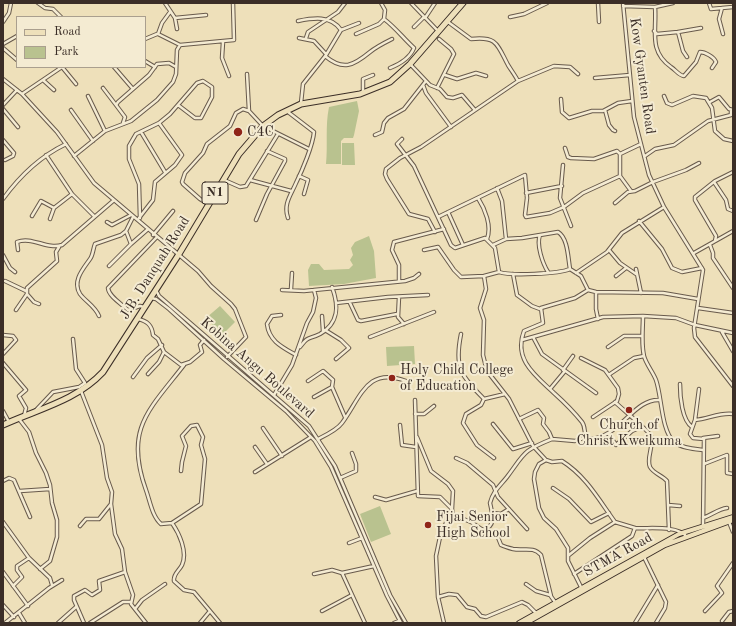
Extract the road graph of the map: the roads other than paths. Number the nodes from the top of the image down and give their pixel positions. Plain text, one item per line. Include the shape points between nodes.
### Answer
1 (11, 3) edge
2 (38, 3) edge
3 (165, 3) edge
4 (233, 3) edge
5 (345, 3) edge
6 (381, 3) edge
7 (411, 3) edge
8 (435, 3) edge
9 (463, 3) edge
10 (547, 3) edge
11 (598, 3) edge
12 (673, 3) edge
13 (709, 3) edge
14 (623, 4) edge
15 (655, 7) junction
16 (733, 7) edge
17 (722, 8) junction
18 (170, 12) junction
19 (206, 15) dead end
20 (60, 16) edge
21 (424, 17) junction
22 (510, 17) dead end
23 (175, 18) junction
24 (384, 19) junction
25 (329, 20) junction
26 (298, 21) dead end
27 (447, 21) junction
28 (3, 22) edge
29 (599, 22) dead end
30 (359, 23) dead end
31 (414, 27) dead end
32 (701, 28) dead end
33 (177, 29) dead end
34 (341, 30) junction
35 (438, 31) junction
36 (654, 31) junction
37 (678, 32) junction
38 (158, 34) junction
39 (356, 34) dead end
40 (723, 34) dead end
41 (16, 37) edge
42 (299, 38) dead end
43 (306, 38) junction
44 (146, 39) edge
45 (392, 39) dead end
46 (439, 39) dead end
47 (223, 42) junction
48 (3, 44) edge
49 (180, 45) junction
50 (3, 48) edge
51 (326, 55) junction
52 (409, 56) junction
53 (687, 57) dead end
54 (16, 59) edge
55 (146, 62) edge
56 (412, 62) junction
57 (155, 67) junction
58 (176, 67) junction
59 (61, 68) edge
60 (63, 68) edge
61 (115, 68) edge
62 (390, 68) dead end
63 (712, 68) dead end
64 (247, 74) dead end
65 (578, 74) dead end
66 (373, 75) dead end
67 (444, 75) junction
68 (630, 75) junction
69 (229, 76) dead end
70 (486, 76) dead end
71 (595, 78) dead end
72 (3, 79) edge
73 (43, 80) junction
74 (426, 81) junction
75 (518, 81) junction
76 (76, 84) dead end
77 (423, 85) junction
78 (104, 88) dead end
79 (437, 88) junction
80 (132, 89) junction
81 (17, 90) junction
82 (54, 90) dead end
83 (363, 93) junction
84 (22, 94) junction
85 (88, 96) dead end
86 (664, 96) dead end
87 (561, 99) dead end
88 (632, 101) junction
89 (710, 102) junction
90 (301, 104) junction
91 (3, 105) edge
92 (116, 105) junction
93 (178, 105) junction
94 (3, 109) edge
95 (474, 109) junction
96 (71, 110) dead end
97 (286, 110) junction
98 (605, 110) junction
99 (732, 110) edge
100 (249, 111) junction
101 (714, 118) junction
102 (123, 123) junction
103 (159, 123) junction
104 (263, 126) junction
105 (451, 126) junction
106 (18, 127) dead end
107 (105, 131) junction
108 (615, 131) dead end
109 (141, 132) junction
110 (278, 134) junction
111 (375, 135) dead end
112 (402, 139) dead end
113 (3, 140) edge
114 (93, 141) junction
115 (733, 141) edge
116 (66, 144) junction
117 (642, 144) junction
118 (565, 148) dead end
119 (308, 149) junction
120 (267, 151) junction
121 (620, 154) junction
122 (46, 155) junction
123 (404, 155) junction
124 (74, 156) junction
125 (645, 156) junction
126 (5, 160) dead end
127 (699, 163) dead end
128 (563, 165) dead end
129 (165, 172) junction
130 (733, 172) edge
131 (299, 176) junction
132 (620, 176) junction
133 (223, 180) junction
134 (250, 180) junction
135 (653, 182) junction
136 (714, 182) junction
137 (562, 186) junction
138 (270, 187) junction
139 (497, 188) junction
140 (291, 191) junction
141 (632, 191) junction
142 (526, 193) junction
143 (72, 194) junction
144 (304, 194) dead end
145 (478, 198) junction
146 (3, 199) edge
147 (113, 201) junction
148 (615, 203) dead end
149 (208, 204) junction
150 (564, 207) junction
151 (664, 207) junction
152 (54, 208) junction
153 (173, 211) dead end
154 (733, 211) edge
155 (448, 212) junction
156 (32, 216) dead end
157 (94, 216) junction
158 (132, 216) junction
159 (438, 217) junction
160 (140, 218) junction
161 (288, 218) dead end
162 (50, 219) dead end
163 (256, 220) dead end
164 (137, 221) junction
165 (108, 222) dead end
166 (639, 222) junction
167 (571, 226) dead end
168 (444, 229) junction
169 (147, 230) junction
170 (126, 231) junction
171 (733, 231) edge
172 (435, 232) junction
173 (153, 234) junction
174 (540, 235) junction
175 (156, 238) junction
176 (487, 239) junction
177 (506, 239) junction
178 (715, 241) junction
179 (131, 244) junction
180 (493, 244) junction
181 (463, 245) junction
182 (710, 245) junction
183 (60, 246) junction
184 (18, 250) dead end
185 (424, 250) dead end
186 (609, 250) junction
187 (694, 253) junction
188 (179, 254) junction
189 (3, 255) edge
190 (109, 266) dead end
191 (626, 268) junction
192 (636, 268) dead end
193 (702, 268) junction
194 (570, 269) junction
195 (15, 272) dead end
196 (499, 272) junction
197 (548, 272) junction
198 (292, 273) dead end
199 (576, 273) junction
200 (419, 274) dead end
201 (513, 274) junction
202 (636, 274) junction
203 (484, 276) junction
204 (616, 276) dead end
205 (6, 281) dead end
206 (399, 281) junction
207 (332, 287) junction
208 (733, 288) edge
209 (155, 289) junction
210 (291, 289) junction
211 (282, 290) dead end
212 (314, 290) junction
213 (588, 290) junction
214 (27, 292) junction
215 (596, 292) junction
216 (641, 293) junction
217 (428, 295) dead end
218 (158, 297) junction
219 (399, 297) junction
220 (150, 298) junction
221 (698, 299) junction
222 (336, 303) junction
223 (350, 303) junction
224 (39, 304) dead end
225 (144, 308) junction
226 (698, 308) junction
227 (540, 309) junction
228 (16, 310) dead end
229 (434, 312) dead end
230 (733, 313) edge
231 (397, 314) junction
232 (281, 315) dead end
233 (99, 316) dead end
234 (322, 316) dead end
235 (643, 316) junction
236 (138, 319) junction
237 (598, 319) junction
238 (404, 324) junction
239 (695, 325) junction
240 (324, 331) junction
241 (722, 331) junction
242 (461, 334) dead end
243 (733, 334) edge
244 (3, 335) edge
245 (533, 336) junction
246 (642, 336) junction
247 (370, 337) dead end
248 (206, 338) junction
249 (73, 339) dead end
250 (203, 340) junction
251 (522, 340) junction
252 (162, 345) junction
253 (608, 347) dead end
254 (298, 350) junction
255 (733, 351) edge
256 (164, 352) junction
257 (3, 354) edge
258 (296, 354) junction
259 (573, 356) dead end
260 (644, 356) junction
261 (227, 357) junction
262 (581, 358) dead end
263 (336, 359) dead end
264 (3, 364) edge
265 (184, 364) junction
266 (564, 370) junction
267 (148, 374) dead end
268 (610, 374) junction
269 (133, 377) dead end
270 (308, 381) dead end
271 (406, 381) dead end
272 (680, 384) dead end
273 (86, 385) junction
274 (733, 386) edge
275 (332, 387) junction
276 (550, 389) junction
277 (699, 389) dead end
278 (82, 391) junction
279 (505, 394) junction
280 (596, 394) dead end
281 (273, 395) junction
282 (271, 398) junction
283 (314, 398) dead end
284 (415, 400) dead end
285 (484, 400) junction
286 (660, 400) junction
287 (615, 402) junction
288 (434, 406) dead end
289 (3, 411) edge
290 (32, 414) junction
291 (415, 414) junction
292 (733, 414) edge
293 (594, 417) dead end
294 (630, 417) junction
295 (22, 418) junction
296 (345, 418) junction
297 (519, 419) junction
298 (694, 420) junction
299 (9, 422) junction
300 (493, 424) dead end
301 (3, 425) edge
302 (400, 425) dead end
303 (641, 427) junction
304 (263, 428) dead end
305 (692, 428) junction
306 (608, 433) junction
307 (416, 435) junction
308 (718, 436) dead end
309 (312, 437) junction
310 (586, 437) junction
311 (703, 438) junction
312 (318, 439) junction
313 (552, 439) junction
314 (533, 445) junction
315 (255, 447) dead end
316 (416, 447) junction
317 (703, 450) junction
318 (352, 453) dead end
319 (282, 456) junction
320 (456, 458) dead end
321 (494, 458) dead end
322 (546, 460) junction
323 (267, 464) junction
324 (704, 464) junction
325 (181, 472) dead end
326 (255, 472) dead end
327 (733, 474) edge
328 (340, 478) junction
329 (3, 481) edge
330 (553, 488) dead end
331 (50, 489) junction
332 (495, 490) junction
333 (20, 491) junction
334 (417, 491) junction
335 (375, 497) dead end
336 (110, 504) junction
337 (668, 505) junction
338 (680, 506) dead end
339 (727, 508) dead end
340 (452, 509) junction
341 (509, 509) junction
342 (609, 513) junction
343 (493, 514) junction
344 (30, 517) dead end
345 (733, 517) edge
346 (703, 518) junction
347 (731, 521) edge
348 (3, 522) edge
349 (615, 522) junction
350 (172, 523) junction
351 (80, 526) dead end
352 (703, 526) junction
353 (7, 528) junction
354 (527, 528) dead end
355 (635, 528) junction
356 (480, 529) junction
357 (669, 530) junction
358 (3, 531) edge
359 (733, 532) edge
360 (684, 535) junction
361 (362, 538) junction
362 (350, 543) dead end
363 (568, 556) junction
364 (644, 557) junction
365 (29, 558) junction
366 (733, 563) edge
367 (374, 566) junction
368 (40, 569) junction
369 (3, 572) edge
370 (125, 572) junction
371 (342, 573) junction
372 (314, 574) dead end
373 (574, 574) junction
374 (62, 580) dead end
375 (165, 584) dead end
376 (526, 584) dead end
377 (52, 585) junction
378 (658, 585) junction
379 (13, 586) junction
380 (581, 587) junction
381 (352, 595) junction
382 (551, 596) junction
383 (438, 597) junction
384 (131, 602) junction
385 (555, 602) junction
386 (3, 605) edge
387 (28, 606) junction
388 (76, 607) junction
389 (135, 610) junction
390 (210, 611) junction
391 (322, 611) dead end
392 (705, 611) dead end
393 (733, 612) edge
394 (19, 614) junction
395 (536, 614) junction
396 (14, 617) junction
397 (722, 621) dead end
398 (400, 622) edge
399 (5, 623) edge
400 (25, 623) edge
401 (58, 623) edge
402 (84, 623) edge
403 (90, 623) edge
404 (146, 623) edge
405 (200, 623) edge
406 (220, 623) edge
407 (364, 623) edge
408 (394, 623) edge
409 (406, 623) edge
410 (444, 623) edge
411 (520, 623) edge
412 (526, 623) edge
413 (635, 623) edge
414 (656, 623) edge

1 - 28 street via 9,13
2 - 20 street via 53,9
3 - 18 street
4 - 47 street via 234,40
5 - 25 street
6 - 24 street via 385,10
7 - 21 street
8 - 21 street
9 - 27 highway, J.B. Danquah Road / N1
10 - 22 street via 532,11
11 - 29 street
12 - 15 street
13 - 17 street via 711,8
14 - 15 street
14 - 68 street, Kow Gyanten Road
15 - 36 street
16 - 17 street
17 - 40 street via 719,19
18 - 23 street
18 - 38 street
19 - 23 street
21 - 31 street
21 - 35 street
23 - 33 street
24 - 39 street via 379,24
24 - 52 street via 414,48
25 - 26 street via 312,18
25 - 34 street
25 - 43 street via 308,32
27 - 35 highway, J.B. Danquah Road / N1
27 - 75 street via 471,39 493,40 503,52
30 - 34 street
32 - 37 street
34 - 51 street
35 - 56 highway, J.B. Danquah Road / N1
36 - 37 street via 659,34
36 - 63 street via 662,60 680,75 684,76 692,67 700,52 715,59
37 - 53 street
38 - 44 street
38 - 49 street
41 - 48 street
42 - 43 street
43 - 51 street via 316,43
45 - 51 street via 349,65 338,65
46 - 67 street via 454,54
47 - 49 street
47 - 69 street via 222,58
49 - 58 street via 177,50
50 - 54 street
51 - 90 street via 303,84
52 - 56 street
52 - 62 street
55 - 57 street
56 - 74 street
56 - 83 highway, J.B. Danquah Road / N1 via 390,82
57 - 58 street via 160,62
57 - 80 street
58 - 102 street via 173,82 157,100 130,121
59 - 73 street
60 - 76 street
61 - 80 street
64 - 100 street
65 - 75 street via 570,67 554,66
66 - 83 street via 363,79
67 - 70 street via 454,79 474,74
67 - 79 street
68 - 71 street
68 - 88 street, Kow Gyanten Road
72 - 81 street
73 - 82 street
73 - 84 street
74 - 77 street
74 - 79 street
75 - 95 street
77 - 105 street via 432,102
77 - 111 street via 404,109 388,118 382,132
78 - 92 street
79 - 95 street via 449,98 462,95
80 - 92 street
81 - 84 street
81 - 91 street
83 - 90 highway, J.B. Danquah Road / N1
84 - 116 street
85 - 107 street
86 - 89 street via 667,103 672,105 693,96 706,98
87 - 98 street via 562,112 569,118
88 - 98 street via 618,103
88 - 117 street, Kow Gyanten Road
89 - 99 street via 720,98
89 - 101 street
90 - 97 highway, J.B. Danquah Road / N1
92 - 102 street via 125,117
93 - 93 street via 197,83 203,81 212,87 212,97 202,118 195,118
93 - 103 street
94 - 106 street
95 - 105 street
96 - 114 street
97 - 104 highway, J.B. Danquah Road / N1
97 - 119 street via 313,130 314,136
98 - 108 street via 609,125
99 - 101 street via 731,115
100 - 104 street
100 - 149 street via 243,109 236,112 230,126 207,144 185,173 183,184
101 - 115 street via 715,131 718,135
101 - 125 street via 674,144 655,149
102 - 107 street
103 - 109 street
103 - 129 street via 182,153 180,159
104 - 110 street
104 - 133 highway, J.B. Danquah Road / N1 via 246,144
105 - 123 street via 421,147
107 - 114 street
109 - 129 street
109 - 160 street via 132,139 128,153 138,178
110 - 119 street
110 - 120 street
112 - 123 street via 397,144
113 - 126 street via 14,153
114 - 124 street
116 - 122 street
116 - 124 street
117 - 121 street
117 - 125 street, Kow Gyanten Road
118 - 121 street via 571,158 594,159 617,151
119 - 131 street
120 - 134 street
120 - 138 street via 285,159
121 - 132 street
122 - 143 street
122 - 146 street
123 - 159 street via 414,166
123 - 172 street via 386,169 385,174 409,214 428,219
124 - 147 street via 87,175
125 - 135 street, Kow Gyanten Road
127 - 135 street
128 - 137 street
129 - 160 street via 155,182 153,200
130 - 136 street
131 - 140 street
131 - 144 street via 308,180
132 - 141 street
132 - 150 street via 583,193
133 - 134 street via 243,188
133 - 149 highway, J.B. Danquah Road / N1
134 - 138 street
135 - 141 street
135 - 151 street, Kow Gyanten Road
136 - 154 street via 726,200 728,209
136 - 178 street via 696,194 695,198 716,236
137 - 142 street
137 - 150 street via 560,198
138 - 140 street
138 - 163 street
139 - 142 street via 525,175
139 - 145 street
139 - 177 street via 502,201
140 - 161 street via 286,207
141 - 148 street
142 - 150 street via 526,217 550,213
143 - 152 street
143 - 157 street
145 - 155 street
145 - 176 street via 485,210 488,224
147 - 157 street
147 - 158 street
149 - 188 highway, J.B. Danquah Road / N1
150 - 167 street
151 - 166 street
151 - 187 street, Kow Gyanten Road
152 - 156 street via 41,201
152 - 162 street
153 - 173 street
155 - 159 street
155 - 181 street
157 - 183 street via 67,243
158 - 164 street
158 - 165 street via 112,225
158 - 170 street
159 - 168 street
160 - 164 street
164 - 169 street
166 - 186 street via 622,233
166 - 193 street via 662,249 672,268 682,272
168 - 172 street
168 - 181 street via 451,245 455,248
169 - 173 street
169 - 179 street
170 - 179 street
170 - 233 street via 117,237 95,244 93,253 79,275 81,295
171 - 178 street
172 - 206 street via 394,242 392,250 399,265
173 - 175 street
174 - 177 street
174 - 194 street via 555,232 562,235
174 - 197 street via 539,245
175 - 188 street
175 - 225 street via 108,288 114,298 128,310 140,306
176 - 180 street
176 - 181 street via 483,237
177 - 180 street
178 - 182 street
179 - 190 street
180 - 196 street
182 - 187 street
182 - 208 street via 713,258
183 - 184 street via 24,239 17,242
183 - 214 street via 56,252 57,261
185 - 203 street via 438,247 462,277
186 - 191 street
186 - 199 street
187 - 193 street, Kow Gyanten Road
188 - 209 highway, J.B. Danquah Road / N1
188 - 261 street via 235,309 246,337
189 - 195 street
191 - 202 street
191 - 204 street
192 - 202 street
193 - 221 street
194 - 197 street
194 - 199 street
196 - 201 street
196 - 203 street
197 - 201 street
198 - 210 street
199 - 213 street via 581,276
200 - 206 street via 414,278
201 - 227 street via 518,295
202 - 216 street
203 - 279 street via 486,292 480,306 480,314 484,320 483,358 487,371
205 - 214 street
206 - 207 street
207 - 212 street
207 - 222 street
209 - 218 street, Kobina Angu Boulevard
209 - 220 highway, J.B. Danquah Road / N1
210 - 211 street
210 - 212 street
212 - 254 street via 315,306
213 - 215 street
213 - 227 street via 575,298
214 - 224 street via 34,302
214 - 228 street
215 - 216 street
215 - 237 street
216 - 221 street
217 - 219 street
218 - 220 street
218 - 248 street, Kobina Angu Boulevard
218 - 250 street, Kobina Angu Boulevard
219 - 223 street
219 - 231 street
220 - 225 highway, J.B. Danquah Road / N1
221 - 226 street
222 - 223 street
222 - 240 street via 337,316
223 - 231 street via 358,320 361,321
225 - 236 highway, J.B. Danquah Road / N1
226 - 230 street
226 - 239 street
227 - 251 street via 543,323 526,330
229 - 238 street
231 - 238 street
232 - 258 street via 272,316 267,324 268,329 277,344
234 - 240 street
235 - 237 street
235 - 239 street via 676,318
235 - 246 street
236 - 252 street via 148,323 153,335
236 - 273 highway, J.B. Danquah Road / N1 via 103,372
237 - 245 street
238 - 247 street
239 - 241 street
239 - 274 street via 696,339
240 - 254 street via 307,338
240 - 263 street via 341,340 349,348
241 - 243 street
241 - 255 street
242 - 285 street via 458,354 460,371
244 - 257 street via 13,336 16,340
245 - 251 street
245 - 266 street via 542,354
246 - 253 street via 624,336
246 - 260 street
248 - 250 street
248 - 261 street, Kobina Angu Boulevard
249 - 273 street via 76,369
250 - 265 street via 200,345 202,352
250 - 282 street, Kobina Angu Boulevard
251 - 276 street via 522,352 529,369
252 - 256 street
252 - 269 street via 147,358
254 - 258 street
256 - 265 street via 179,364
256 - 267 street
258 - 281 street via 286,378
259 - 266 street
260 - 268 street via 634,358
260 - 286 street via 656,380
261 - 281 street, Kobina Angu Boulevard
262 - 268 street via 597,364
264 - 295 street via 26,390 20,396 26,408
265 - 350 street via 152,404 139,436 140,472 155,517 161,524
266 - 276 street
266 - 280 street
268 - 287 street via 618,388
270 - 275 street via 323,371 333,380
271 - 296 street via 379,377 364,389
272 - 305 street via 683,415 686,423
273 - 278 highway, J.B. Danquah Road / N1
273 - 290 street via 50,394
275 - 283 street
275 - 296 street
276 - 310 street via 582,423
277 - 298 street
278 - 290 highway, J.B. Danquah Road / N1
278 - 336 street via 102,445 112,492
279 - 285 street
279 - 297 street
281 - 282 street
281 - 312 street, Kobina Angu Boulevard via 300,418
282 - 309 street, Kobina Angu Boulevard
284 - 291 street
285 - 321 street via 466,414 463,423 477,445
286 - 294 street via 646,402
286 - 317 street via 664,420 672,439 680,445
287 - 293 street
287 - 294 street
288 - 291 street via 424,414
289 - 299 street
290 - 295 highway, J.B. Danquah Road / N1
291 - 307 street
292 - 298 street via 722,413
294 - 303 street
294 - 306 street
295 - 299 highway, J.B. Danquah Road / N1
295 - 331 street
296 - 312 street via 338,427
297 - 313 street via 538,410
297 - 314 street
298 - 305 street
299 - 301 highway, J.B. Danquah Road / N1
300 - 314 street via 513,449
302 - 316 street via 402,445
303 - 306 street via 616,445
303 - 337 street via 651,436 650,467 667,481
304 - 319 street
305 - 311 street via 691,436
306 - 310 street via 590,439
307 - 316 street
307 - 340 street via 431,470 453,491
308 - 311 street
309 - 319 street
309 - 361 street, Kobina Angu Boulevard via 331,467
310 - 313 street via 575,441
311 - 317 street
312 - 328 street, Kobina Angu Boulevard
313 - 314 street
314 - 322 street
314 - 332 street via 520,457 507,478
315 - 323 street
316 - 334 street
317 - 324 street
318 - 328 street via 356,471
319 - 323 street
320 - 332 street via 467,463 493,485
322 - 342 street via 562,461 569,466 597,494
322 - 363 street via 539,464 535,472 539,508 568,548
323 - 326 street
324 - 327 street via 727,455 727,473
324 - 346 street
325 - 350 street via 186,446 182,436 191,426 197,425 203,437 200,445 205,459 201,504
328 - 409 street, Kobina Angu Boulevard via 390,595
329 - 333 street via 11,478
330 - 342 street via 569,499 591,522
331 - 333 street
331 - 368 street via 57,520 57,537 50,561
332 - 341 street
332 - 343 street via 490,503
333 - 344 street
334 - 335 street via 386,500
334 - 340 street via 419,497 440,497
336 - 351 street via 99,519 86,518
336 - 370 street via 115,534 122,549
337 - 338 street
337 - 357 street
339 - 346 street via 719,509 716,513
340 - 356 street via 452,515 471,522
340 - 383 street via 436,552
341 - 343 street via 501,514
341 - 354 street
342 - 349 street
343 - 356 street via 490,526
345 - 352 main road, STMA Road
346 - 352 street
347 - 359 street
347 - 360 main road, STMA Road
348 - 353 street
349 - 355 street
349 - 363 street
350 - 390 street via 179,535 183,555 174,581 184,590 194,592
352 - 360 main road, STMA Road
353 - 358 street
353 - 365 street
355 - 357 street
355 - 373 street via 632,536
356 - 382 street via 497,535 501,545 538,552 541,555
357 - 360 street
360 - 364 main road, STMA Road
360 - 380 main road, STMA Road
361 - 362 street
361 - 367 street, Kobina Angu Boulevard
363 - 373 street
364 - 378 street
364 - 412 main road, STMA Road
365 - 368 street
365 - 379 street via 17,566 22,577
366 - 392 street via 717,586 722,593
367 - 371 street
367 - 398 street, Kobina Angu Boulevard
368 - 377 street via 50,578
369 - 379 street
370 - 384 street via 132,595
370 - 388 street via 99,581 100,590 92,595 85,590 77,595 73,599
371 - 372 street via 332,570
371 - 381 street
373 - 380 street
374 - 377 street
375 - 389 street via 137,604
376 - 382 street
377 - 387 street
378 - 413 street
378 - 414 street via 666,605
379 - 387 street
380 - 385 main road, STMA Road
381 - 391 street
381 - 407 street
382 - 385 street
383 - 395 street via 457,595 467,607 477,610 486,617 522,602
383 - 410 street
384 - 389 street
384 - 403 street via 123,602
385 - 395 main road, STMA Road
386 - 396 street
387 - 394 street
388 - 401 street
388 - 402 street
389 - 404 street
390 - 405 street
390 - 406 street
393 - 397 street via 729,612
394 - 396 street
394 - 400 street
395 - 411 main road, STMA Road
396 - 399 street
398 - 408 street

